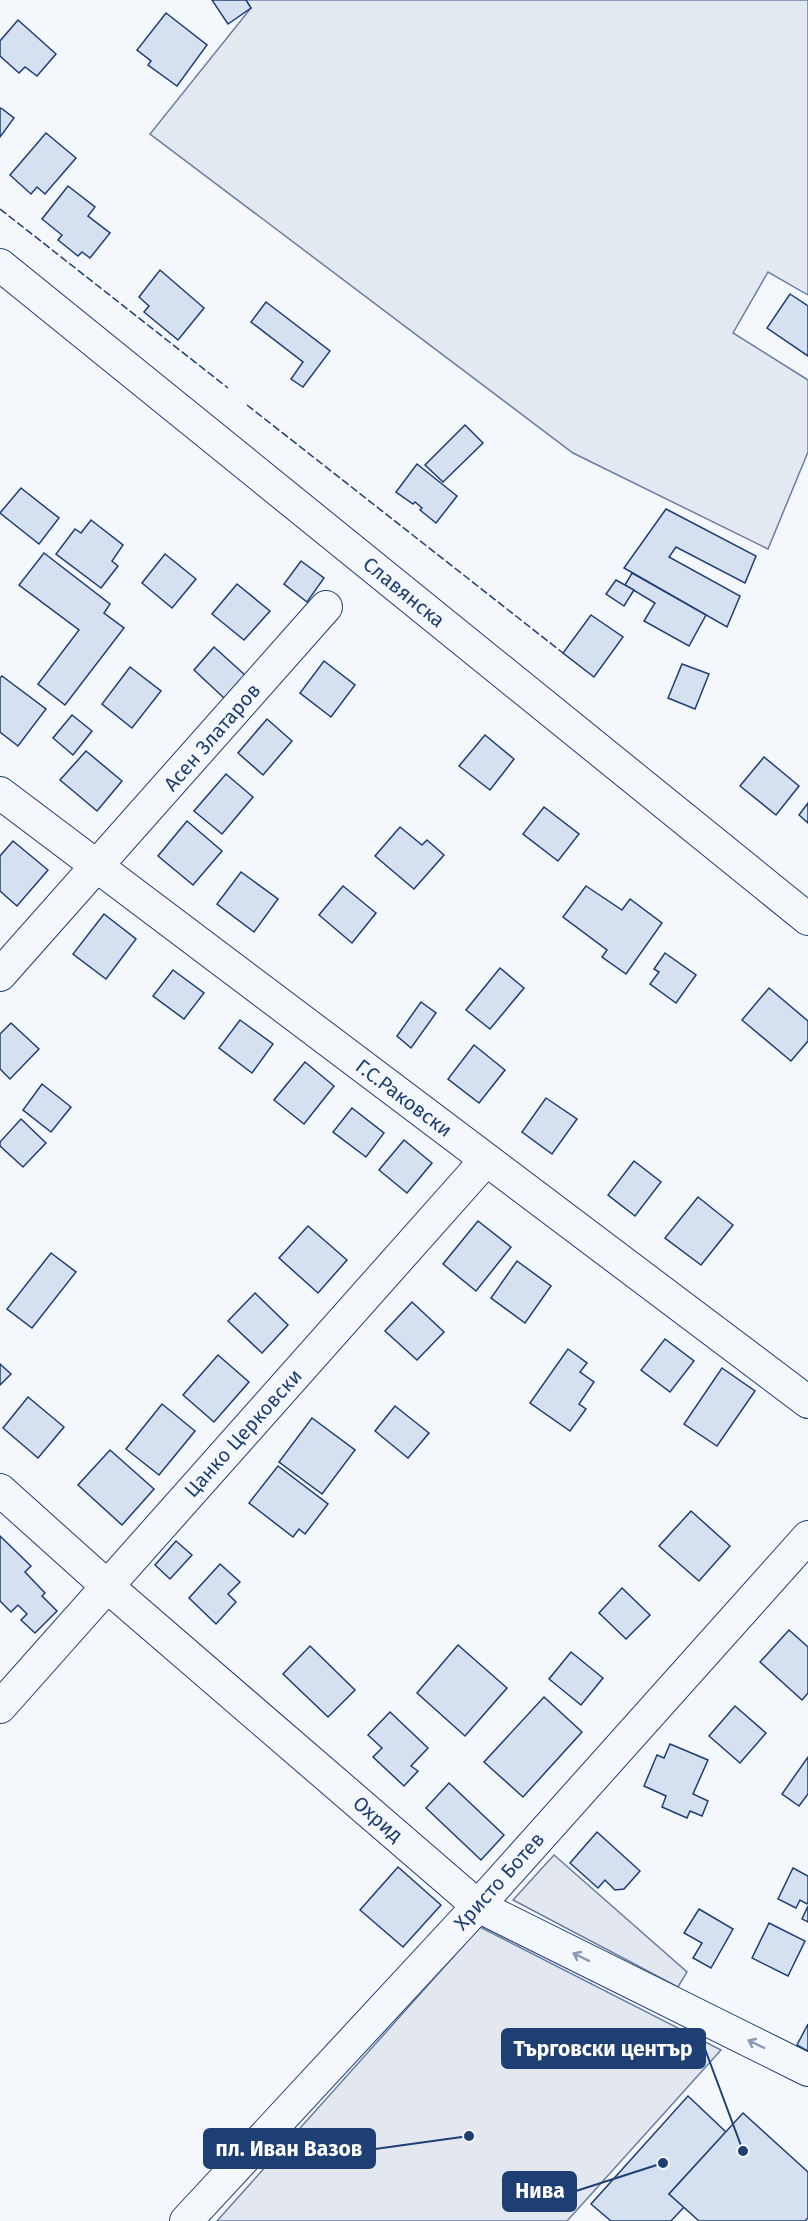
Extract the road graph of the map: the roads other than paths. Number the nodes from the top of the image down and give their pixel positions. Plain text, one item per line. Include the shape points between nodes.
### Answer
1 (0, 265) edge
2 (326, 607) dead end
3 (0, 793) edge
4 (98, 866) junction
5 (808, 919) edge
6 (0, 975) edge
7 (486, 1160) junction
8 (808, 1402) edge
9 (0, 1490) edge
10 (808, 1537) edge
11 (107, 1586) junction
12 (0, 1707) edge
13 (478, 1906) junction
14 (808, 2070) edge
15 (186, 2221) edge

1 - 5 street, Славянска
2 - 4 street, Асен Златаров
3 - 4 street, Г.С.Раковски
4 - 6 street, Асен Златаров
4 - 7 street, Г.С.Раковски
7 - 8 street, Г.С.Раковски
7 - 11 street, Цанко Церковски
9 - 11 street, Охрид
10 - 13 street, Христо Ботев
11 - 12 street, Цанко Церковски
11 - 13 street, Охрид
14 -> 13 street, Охрид
13 - 15 street, Христо Ботев

